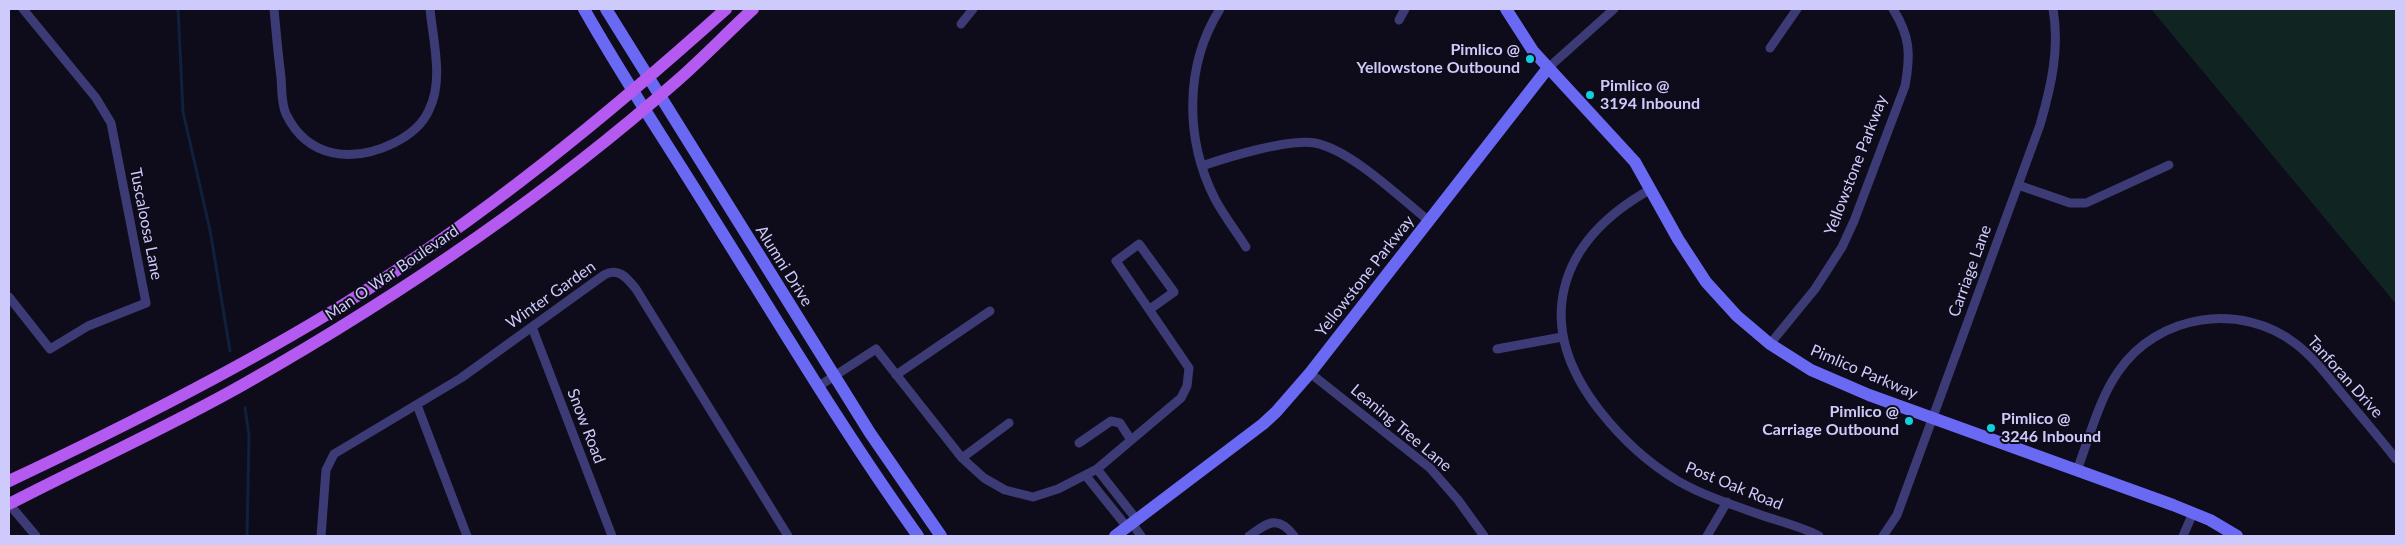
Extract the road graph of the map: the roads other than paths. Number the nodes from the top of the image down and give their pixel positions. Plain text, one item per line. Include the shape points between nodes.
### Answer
1 (23, 9) edge
2 (274, 9) edge
3 (430, 9) edge
4 (584, 9) edge
5 (606, 9) edge
6 (726, 9) edge
7 (754, 9) edge
8 (973, 9) edge
9 (1220, 9) edge
10 (1405, 9) edge
11 (1506, 9) edge
12 (1614, 9) edge
13 (1797, 9) edge
14 (1893, 9) edge
15 (2053, 9) edge
16 (1399, 20) dead end
17 (961, 24) dead end
18 (1770, 48) dead end
19 (1548, 68) junction
20 (648, 78) junction
21 (634, 91) junction
22 (659, 95) junction
23 (643, 108) junction
24 (2169, 165) dead end
25 (1202, 166) junction
26 (2018, 185) junction
27 (1652, 189) junction
28 (1429, 221) junction
29 (1246, 247) dead end
30 (9, 297) edge
31 (1150, 309) junction
32 (990, 311) dead end
33 (532, 327) junction
34 (1562, 337) junction
35 (1770, 344) junction
36 (1497, 349) dead end
37 (1310, 373) junction
38 (896, 375) junction
39 (834, 376) junction
40 (819, 386) junction
41 (417, 405) junction
42 (1933, 418) junction
43 (1009, 423) dead end
44 (1131, 440) junction
45 (1079, 443) dead end
46 (962, 458) junction
47 (2396, 458) edge
48 (1097, 469) junction
49 (2077, 470) junction
50 (1086, 476) junction
51 (9, 481) edge
52 (1727, 502) junction
53 (9, 504) edge
54 (2193, 513) junction
55 (1132, 523) junction
56 (36, 536) edge
57 (321, 536) edge
58 (467, 536) edge
59 (612, 536) edge
60 (788, 536) edge
61 (918, 536) edge
62 (941, 536) edge
63 (1115, 536) edge
64 (1142, 536) edge
65 (1249, 536) edge
66 (1294, 536) edge
67 (1484, 536) edge
68 (1707, 536) edge
69 (1819, 536) edge
70 (1883, 536) edge
71 (2183, 536) edge
72 (2237, 536) edge

1 - 30 street, Tuscaloosa Lane via 96,98 111,123 146,302 88,326 50,349
2 - 3 street via 286,113 300,135 312,144 325,151 352,156 369,153 399,140 412,132 429,111 435,93 436,72
4 - 21 street
5 - 20 street, Alumni Drive
6 - 20 main road, Man O War Boulevard
7 - 22 main road, Man O War Boulevard
8 - 17 street
9 - 25 street via 1203,44 1195,74 1194,134
10 - 16 street
11 - 19 street, Pimlico Parkway
12 - 19 street, Yellowstone Parkway
13 - 18 street
14 - 35 street, Yellowstone Parkway via 1908,37 1909,67 1905,86 1842,247 1815,289
15 - 26 street, Carriage Lane via 2056,48 2053,71 2040,126
19 - 27 street, Pimlico Parkway via 1616,138
19 - 28 street, Yellowstone Parkway
20 - 21 main road, Man O War Boulevard
20 - 22 street, Alumni Drive
21 - 23 street
21 - 51 main road, Man O War Boulevard via 505,192 345,303 162,408
22 - 23 main road, Man O War Boulevard
22 - 39 street, Alumni Drive
23 - 40 street
23 - 53 main road, Man O War Boulevard via 522,205 333,332 202,407
24 - 26 street via 2086,203 2070,203
25 - 28 street via 1294,143 1313,142 1347,156
25 - 29 street via 1216,200
26 - 42 street, Carriage Lane
27 - 34 street, Post Oak Road via 1615,213 1599,228 1574,262 1562,295
27 - 35 street, Pimlico Parkway via 1678,239 1706,282 1737,316
28 - 37 street, Yellowstone Parkway
31 - 31 street via 1116,260 1139,244 1174,292
31 - 44 street via 1189,368 1187,386 1181,398
32 - 38 street
33 - 41 street, Winter Garden
33 - 59 street, Snow Road
33 - 60 street, Winter Garden via 604,275 613,271 622,274 636,289
34 - 36 street
34 - 52 street, Post Oak Road via 1583,387 1613,428 1646,459 1678,480
35 - 42 street, Pimlico Parkway via 1829,378
37 - 55 street, Yellowstone Parkway via 1263,424
37 - 67 street, Leaning Tree Lane via 1430,468
38 - 39 street via 876,349
38 - 46 street
39 - 40 street
39 - 62 street, Alumni Drive
40 - 61 street
41 - 57 street, Winter Garden via 342,448 331,458 326,470
41 - 58 street
42 - 49 street, Pimlico Parkway
42 - 70 street, Carriage Lane via 1896,515
43 - 46 street
44 - 45 street via 1120,423 1111,421
44 - 48 street
46 - 50 street via 984,478 1005,490 1033,497
47 - 49 street, Tanforan Drive via 2296,343 2248,322 2207,319 2169,329 2150,340 2126,361 2107,391
48 - 50 street
48 - 55 street
49 - 54 street, Pimlico Parkway
50 - 55 street
52 - 68 street
52 - 69 street, Post Oak Road
53 - 56 street
54 - 71 street
54 - 72 street, Pimlico Parkway
55 - 63 street, Yellowstone Parkway
55 - 64 street
65 - 66 street via 1264,525 1277,523 1284,525

